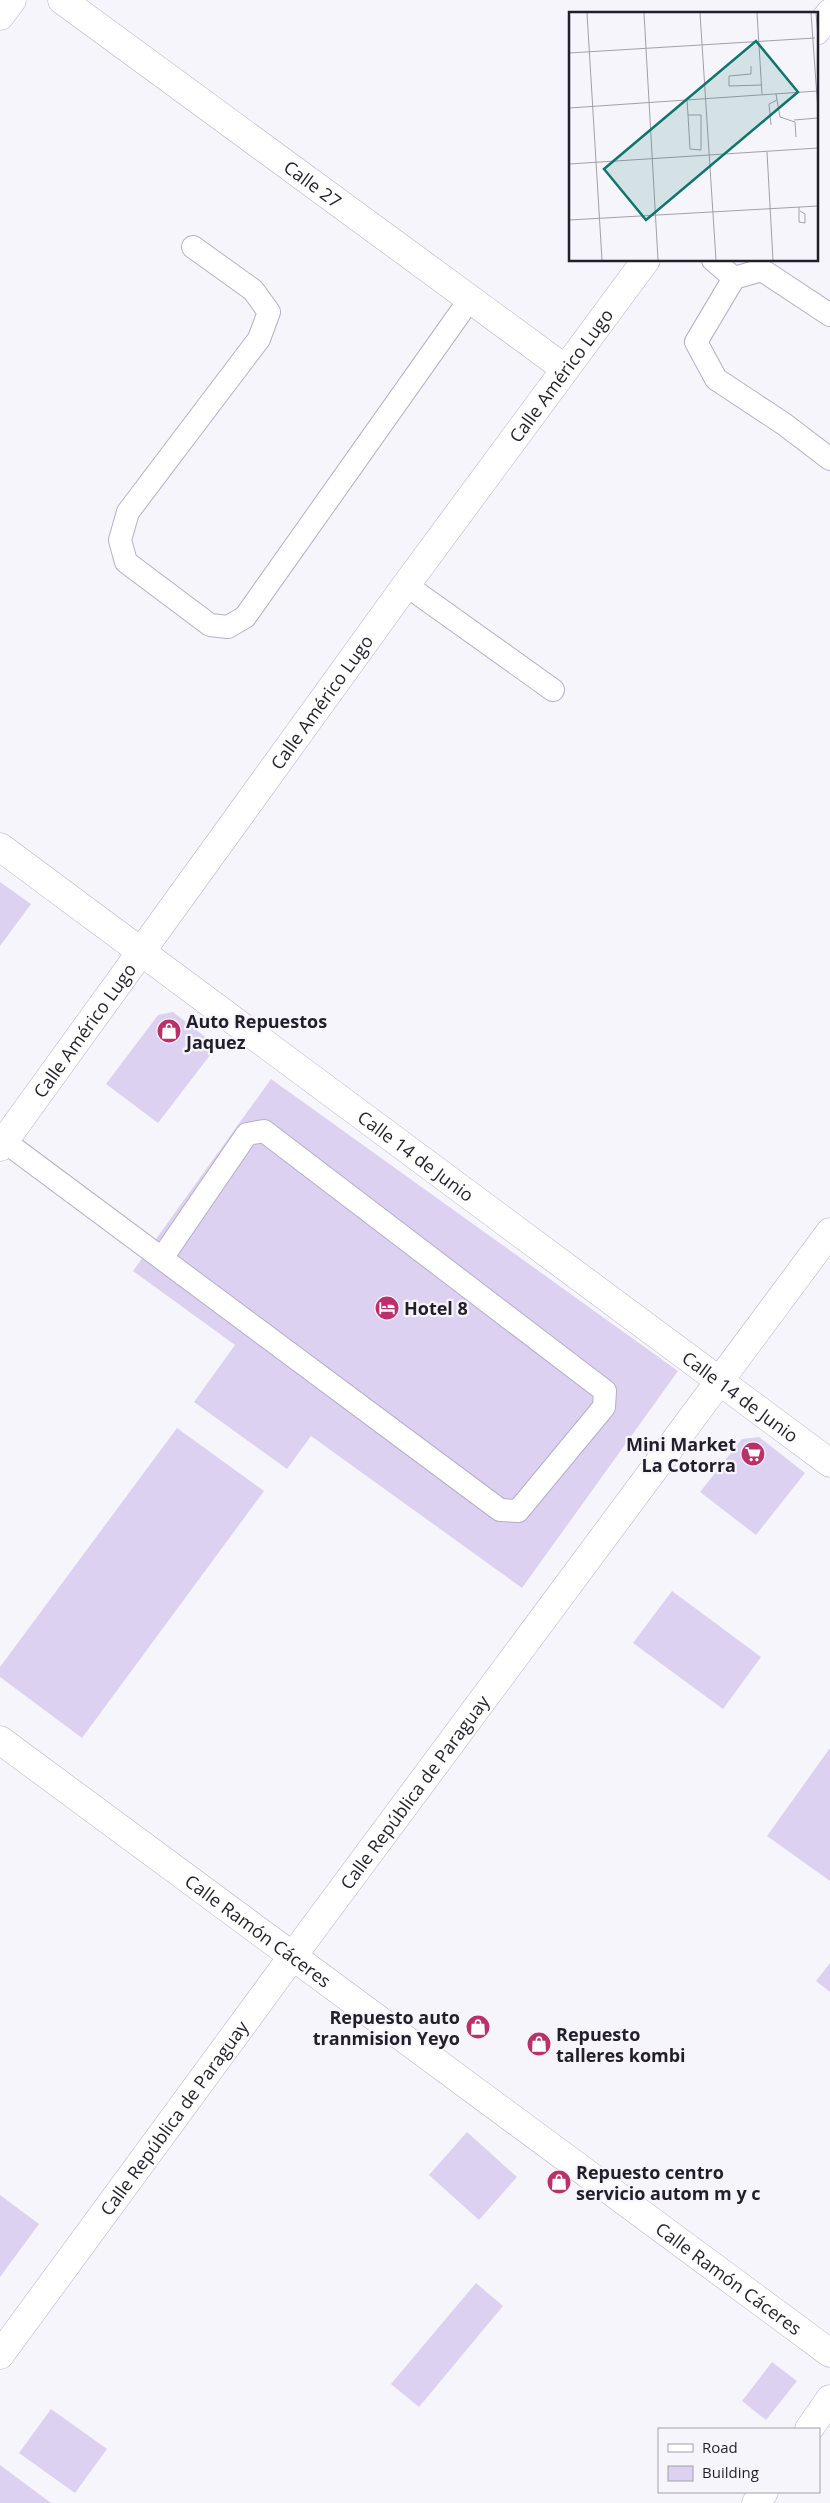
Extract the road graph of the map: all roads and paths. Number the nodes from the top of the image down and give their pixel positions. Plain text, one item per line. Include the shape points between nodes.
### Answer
1 (12, 0) edge
2 (62, 0) edge
3 (830, 13) edge
4 (0, 16) edge
5 (818, 28) edge
6 (193, 247) dead end
7 (645, 261) edge
8 (714, 261) edge
9 (734, 278) junction
10 (470, 299) junction
11 (830, 315) edge
12 (564, 368) junction
13 (830, 459) edge
14 (406, 585) junction
15 (553, 690) dead end
16 (0, 847) edge
17 (140, 952) junction
18 (2, 1144) edge
19 (830, 1232) edge
20 (162, 1258) junction
21 (719, 1382) junction
22 (830, 1463) edge
23 (0, 1740) edge
24 (292, 1957) junction
25 (830, 2354) edge
26 (0, 2356) edge
27 (830, 2399) edge
28 (809, 2428) edge

1 - 4 street
2 - 10 street, Calle 27
3 - 5 street
6 - 10 lane via 254,290 269,312 259,339 128,512 120,540 126,562 210,625 228,628 245,617
7 - 12 street, Calle Américo Lugo
8 - 9 lane
9 - 11 lane via 762,270
9 - 13 lane via 696,342 716,379
10 - 12 street, Calle 27
12 - 14 street, Calle Américo Lugo
14 - 15 lane
14 - 17 street, Calle Américo Lugo
16 - 17 street, Calle 14 de Junio
17 - 18 street, Calle Américo Lugo
17 - 21 street, Calle 14 de Junio
18 - 20 lane
19 - 21 street, Calle República de Paraguay
20 - 20 lane via 500,1510 518,1511 604,1407 605,1391 264,1131 247,1134
21 - 22 street, Calle 14 de Junio
21 - 24 street, Calle República de Paraguay
23 - 24 street, Calle Ramón Cáceres
24 - 25 street, Calle Ramón Cáceres
24 - 26 street, Calle República de Paraguay
27 - 28 street

